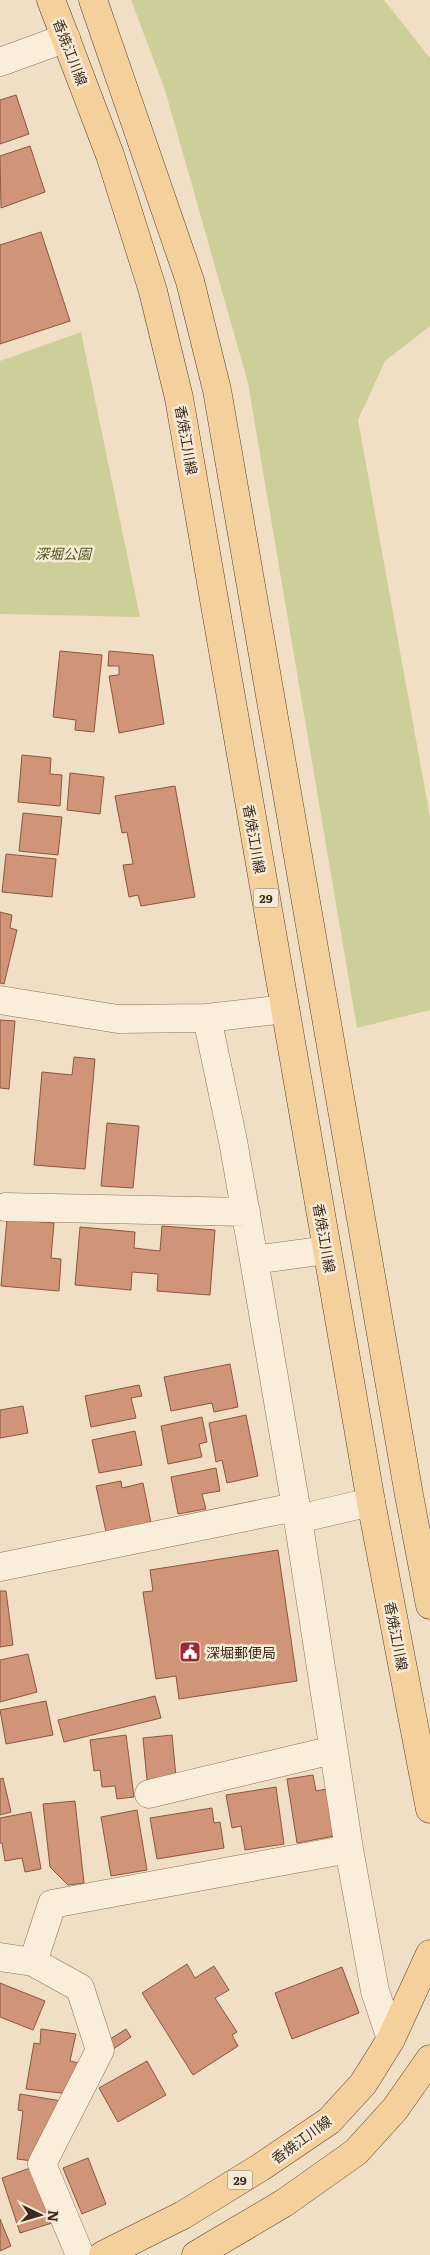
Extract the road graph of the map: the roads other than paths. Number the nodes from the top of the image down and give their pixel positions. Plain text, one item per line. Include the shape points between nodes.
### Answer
1 (51, 0) edge
2 (93, 0) edge
3 (54, 43) junction
4 (0, 62) edge
5 (0, 1000) edge
6 (285, 1009) junction
7 (207, 1018) junction
8 (5, 1207) dead end
9 (246, 1212) junction
10 (327, 1250) junction
11 (254, 1260) junction
12 (361, 1504) junction
13 (298, 1518) junction
14 (0, 1567) edge
15 (430, 1605) edge
16 (333, 1750) junction
17 (148, 1794) dead end
18 (430, 1809) edge
19 (348, 1850) junction
20 (430, 1954) edge
21 (0, 1957) edge
22 (33, 1962) junction
23 (391, 2039) junction
24 (430, 2059) edge
25 (80, 2255) edge
26 (103, 2255) edge
27 (196, 2255) edge

1 - 3 main road, 香焼江川線 / 29
2 - 15 main road via 190,281 217,390
3 - 4 street
3 - 6 main road, 香焼江川線 / 29 via 110,155 153,291 180,398
5 - 7 street via 118,1019
6 - 7 street
6 - 10 main road, 香焼江川線 / 29
7 - 9 street
8 - 9 street
9 - 11 street
10 - 11 street
10 - 12 main road, 香焼江川線 / 29
11 - 13 street
12 - 13 street
12 - 18 main road, 香焼江川線 / 29
13 - 14 street via 290,1508
13 - 16 street
16 - 17 street
16 - 19 street
19 - 22 street via 52,1904
19 - 23 street via 375,1991
20 - 23 main road, 香焼江川線 / 29
21 - 22 street
22 - 25 street via 80,1988 100,2050 42,2164
23 - 26 main road, 香焼江川線 / 29 via 363,2084 329,2121 183,2215
24 - 27 main road via 395,2109 356,2152 284,2202

